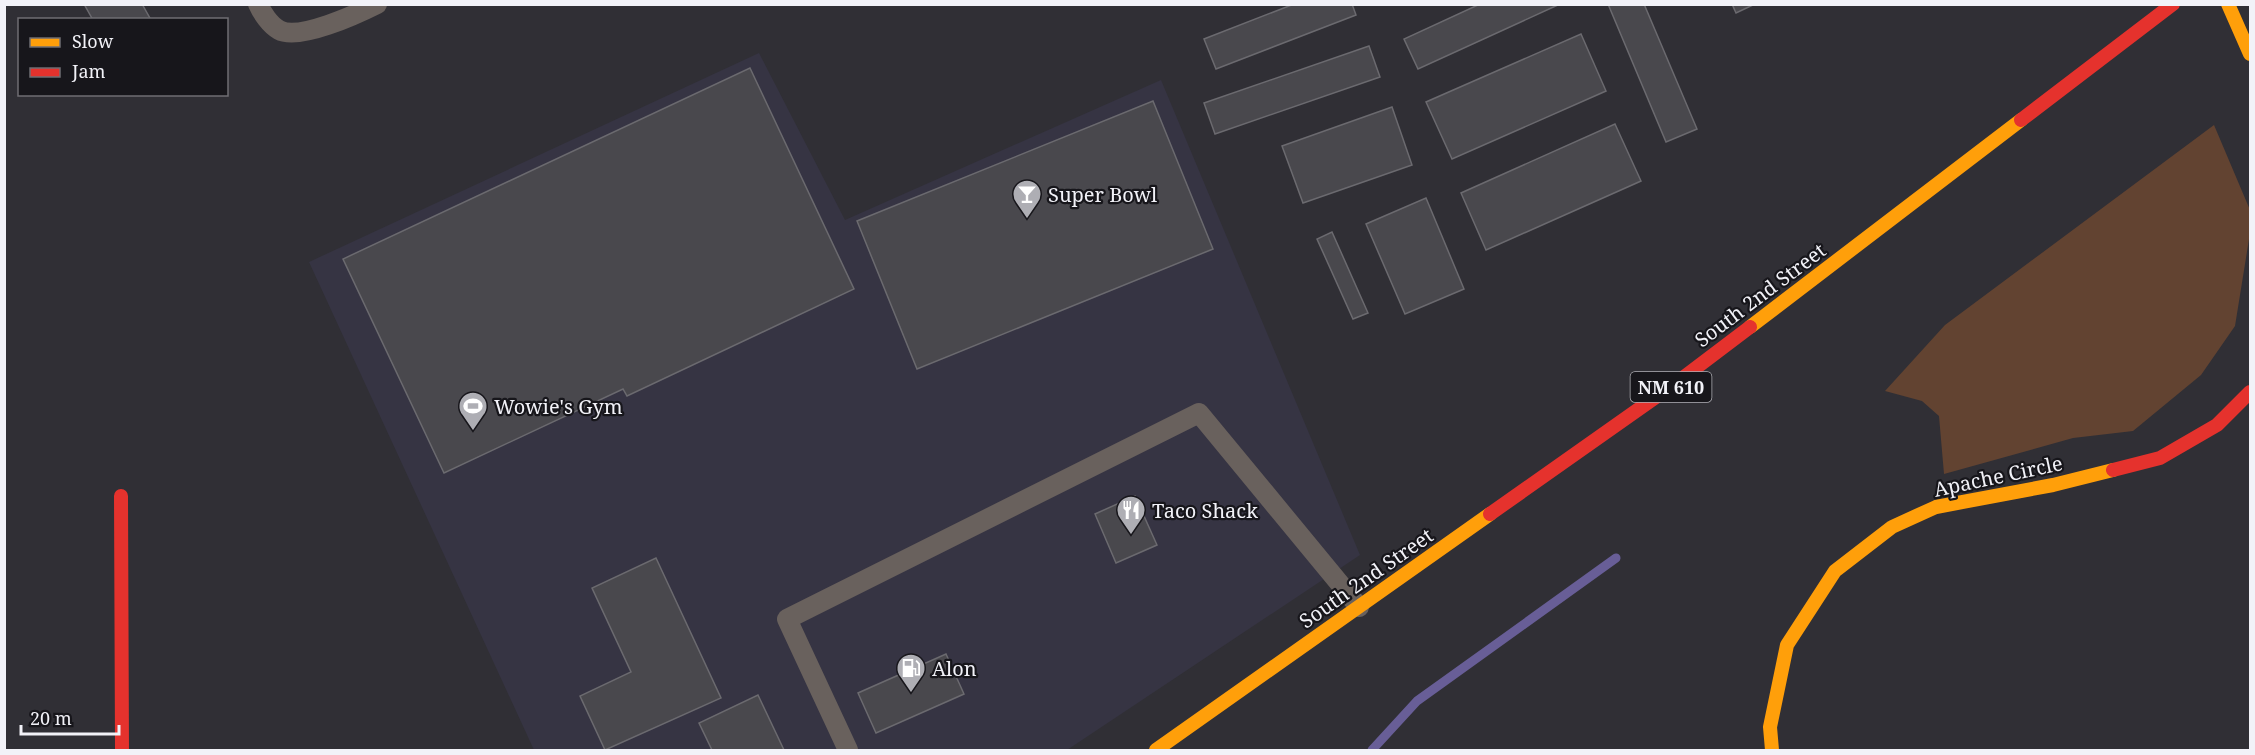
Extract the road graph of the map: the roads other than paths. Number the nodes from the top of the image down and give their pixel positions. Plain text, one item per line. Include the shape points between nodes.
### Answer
1 (258, 4) edge
2 (377, 4) edge
3 (2173, 4) edge
4 (2228, 4) edge
5 (2250, 54) edge
6 (2250, 392) edge
7 (121, 496) dead end
8 (1359, 607) junction
9 (122, 750) edge
10 (848, 750) edge
11 (1156, 750) edge
12 (1772, 750) edge

1 - 2 lane via 278,30 292,33
3 - 8 main road, South 2nd Street / NM 610 via 1680,380
4 - 5 main road
6 - 12 main road, Apache Circle via 2217,425 2160,458 2053,485 1936,507 1892,527 1835,571 1787,645 1770,727
7 - 9 main road
8 - 10 lane via 1199,413 787,619
8 - 11 main road, South 2nd Street / NM 610

